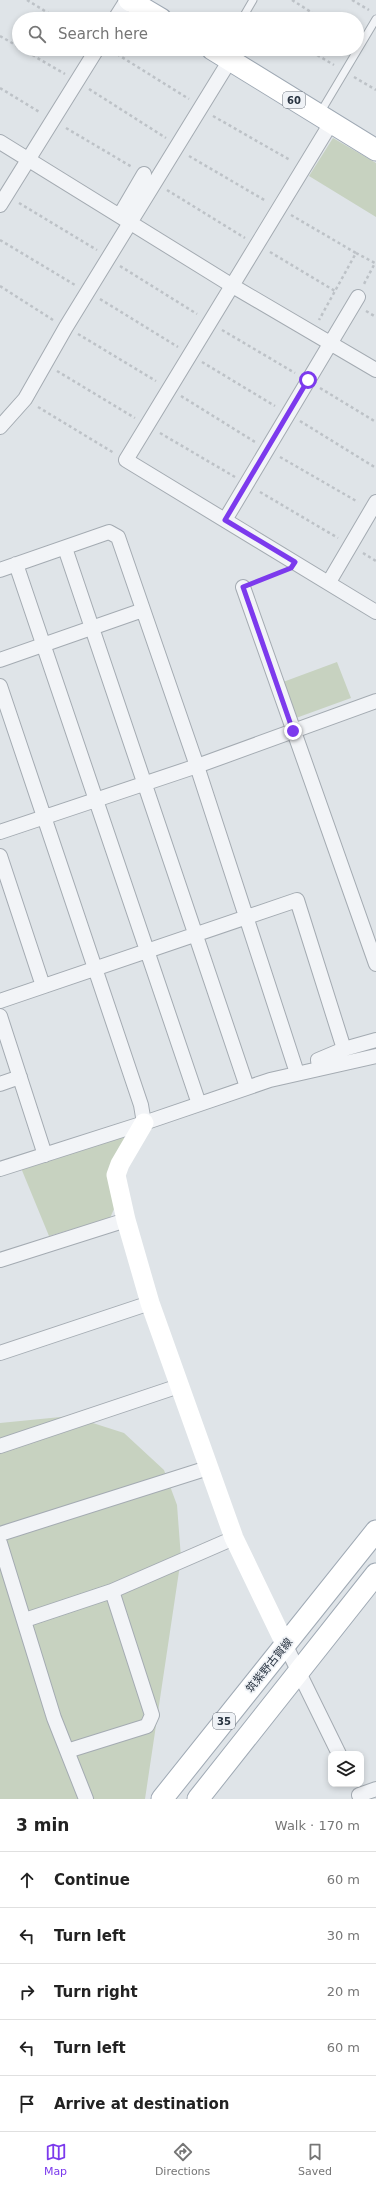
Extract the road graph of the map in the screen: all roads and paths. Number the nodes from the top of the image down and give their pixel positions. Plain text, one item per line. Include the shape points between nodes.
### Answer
1 (27, 0) edge
2 (128, 0) edge
3 (253, 0) edge
4 (292, 0) edge
5 (352, 0) edge
6 (370, 11) dead end
7 (47, 12) edge
8 (120, 12) edge
9 (149, 12) edge
10 (246, 12) edge
11 (311, 12) edge
12 (376, 19) edge
13 (0, 36) edge
14 (12, 43) edge
15 (364, 43) edge
16 (34, 56) edge
17 (92, 56) edge
18 (119, 56) edge
19 (219, 56) edge
20 (226, 56) edge
21 (357, 56) edge
22 (77, 81) junction
23 (0, 88) edge
24 (193, 108) junction
25 (325, 119) junction
26 (53, 120) junction
27 (170, 132) dead end
28 (0, 142) edge
29 (171, 143) junction
30 (163, 144) dead end
31 (376, 150) edge
32 (29, 159) junction
33 (303, 167) junction
34 (144, 174) joint
35 (155, 183) junction
36 (3, 201) edge
37 (278, 208) junction
38 (126, 218) junction
39 (0, 240) edge
40 (256, 244) junction
41 (356, 253) junction
42 (104, 255) junction
43 (231, 285) junction
44 (0, 286) edge
45 (83, 289) junction
46 (335, 291) junction
47 (358, 297) joint
48 (209, 322) junction
49 (66, 327) junction
50 (312, 332) junction
51 (331, 344) junction
52 (190, 354) junction
53 (46, 363) junction
54 (376, 370) edge
55 (308, 380) junction
56 (169, 389) junction
57 (25, 399) junction
58 (288, 414) junction
59 (376, 422) edge
60 (147, 426) junction
61 (0, 427) edge
62 (267, 450) junction
63 (126, 460) junction
64 (376, 468) edge
65 (246, 484) junction
66 (374, 506) edge
67 (225, 520) junction
68 (350, 546) junction
69 (65, 548) junction
70 (376, 561) edge
71 (295, 562) junction
72 (16, 564) junction
73 (0, 570) edge
74 (328, 582) junction
75 (243, 587) joint
76 (143, 610) junction
77 (376, 612) edge
78 (92, 629) junction
79 (44, 645) junction
80 (0, 660) edge
81 (0, 686) edge
82 (376, 701) edge
83 (293, 731) junction
84 (197, 766) junction
85 (144, 783) junction
86 (97, 799) junction
87 (45, 817) junction
88 (0, 832) edge
89 (0, 856) edge
90 (246, 916) junction
91 (195, 934) junction
92 (147, 950) junction
93 (376, 964) edge
94 (96, 968) junction
95 (43, 986) junction
96 (0, 1001) edge
97 (0, 1016) edge
98 (376, 1040) edge
99 (344, 1049) junction
100 (376, 1056) edge
101 (319, 1068) junction
102 (297, 1073) junction
103 (20, 1077) junction
104 (0, 1084) edge
105 (247, 1087) junction
106 (199, 1104) junction
107 (144, 1123) junction
108 (45, 1155) junction
109 (0, 1169) edge
110 (126, 1220) junction
111 (0, 1260) edge
112 (150, 1303) junction
113 (0, 1352) edge
114 (179, 1386) junction
115 (0, 1446) edge
116 (208, 1468) junction
117 (376, 1532) edge
118 (0, 1534) edge
119 (234, 1538) junction
120 (0, 1543) edge
121 (376, 1574) edge
122 (112, 1591) junction
123 (25, 1620) junction
124 (286, 1644) junction
125 (300, 1673) junction
126 (67, 1751) junction
127 (338, 1751) edge
128 (376, 1789) edge
129 (358, 1793) edge
130 (86, 1799) edge
131 (162, 1799) edge
132 (198, 1799) edge

1 - 7 path
2 - 8 street
2 - 9 main road
3 - 10 lane
4 - 11 path
5 - 6 path
12 - 15 lane
13 - 14 path
16 - 22 path
17 - 22 street
18 - 24 path via 190,100
19 - 24 street
20 - 25 main road, 60
21 - 25 lane
22 - 26 street
22 - 29 path
23 - 26 path
24 - 29 street
24 - 33 path
25 - 31 main road, 60
25 - 33 street
26 - 32 street
26 - 34 path
27 - 29 path
28 - 32 street
29 - 30 path
29 - 35 street
29 - 37 path
32 - 36 street
32 - 38 street
33 - 37 street
34 - 38 street
35 - 38 street
35 - 40 path
36 - 42 path
37 - 40 street
37 - 41 path
38 - 42 street
38 - 43 street
39 - 45 path
40 - 43 street
40 - 46 path
41 - 46 path
41 - 47 path via 374,263
42 - 45 street
42 - 48 path
43 - 48 street
43 - 50 street
44 - 49 path
45 - 49 street
45 - 52 path
46 - 50 path
47 - 51 street
48 - 52 street
48 - 55 path
49 - 53 street
49 - 56 path
50 - 51 street
51 - 54 street
51 - 55 street
52 - 56 street
52 - 58 path
53 - 57 street
53 - 60 path
55 - 58 street
55 - 59 path
56 - 60 street
56 - 62 path
57 - 61 street
57 - 63 path
58 - 62 street
58 - 64 path
60 - 63 street
60 - 65 path
62 - 65 street
62 - 66 path
63 - 67 street
65 - 67 street
65 - 68 path
66 - 68 street
67 - 71 street
68 - 70 path
68 - 74 street
69 - 72 street
69 - 76 street via 109,532 118,537
69 - 78 street
71 - 74 street
71 - 75 path via 291,568
72 - 73 street
72 - 79 street
74 - 77 street
75 - 83 street
76 - 78 street
76 - 84 street
78 - 79 street
78 - 85 street
79 - 80 street
79 - 86 street
81 - 87 street
82 - 83 street
83 - 84 street
83 - 93 street
84 - 85 street
84 - 90 street
85 - 86 street
85 - 91 street
86 - 87 street
86 - 92 street
87 - 88 street
87 - 94 street
89 - 95 street
90 - 91 street
90 - 99 street via 297,900
90 - 102 street
91 - 92 street
91 - 105 street
92 - 94 street
92 - 106 street
94 - 95 street
94 - 107 street via 141,1105
95 - 96 street
97 - 103 street
98 - 99 street
99 - 101 street via 318,1060
100 - 101 street
101 - 102 street
102 - 105 street
103 - 104 street
103 - 108 street
105 - 106 street
106 - 107 street
107 - 108 street
107 - 110 street via 116,1175
108 - 109 street
110 - 111 street
110 - 112 street
112 - 113 street
112 - 114 street
114 - 115 street
114 - 116 street
116 - 118 street
116 - 119 street
117 - 124 main road, 筑紫野古賀線 / 35
119 - 122 street
119 - 124 street
120 - 123 street
121 - 125 main road, 35
122 - 123 street
122 - 126 street via 152,1715 147,1726
123 - 126 street via 54,1718
124 - 125 street
124 - 131 main road, 筑紫野古賀線 / 35
125 - 127 street
125 - 132 main road, 35
126 - 130 street
128 - 129 street

